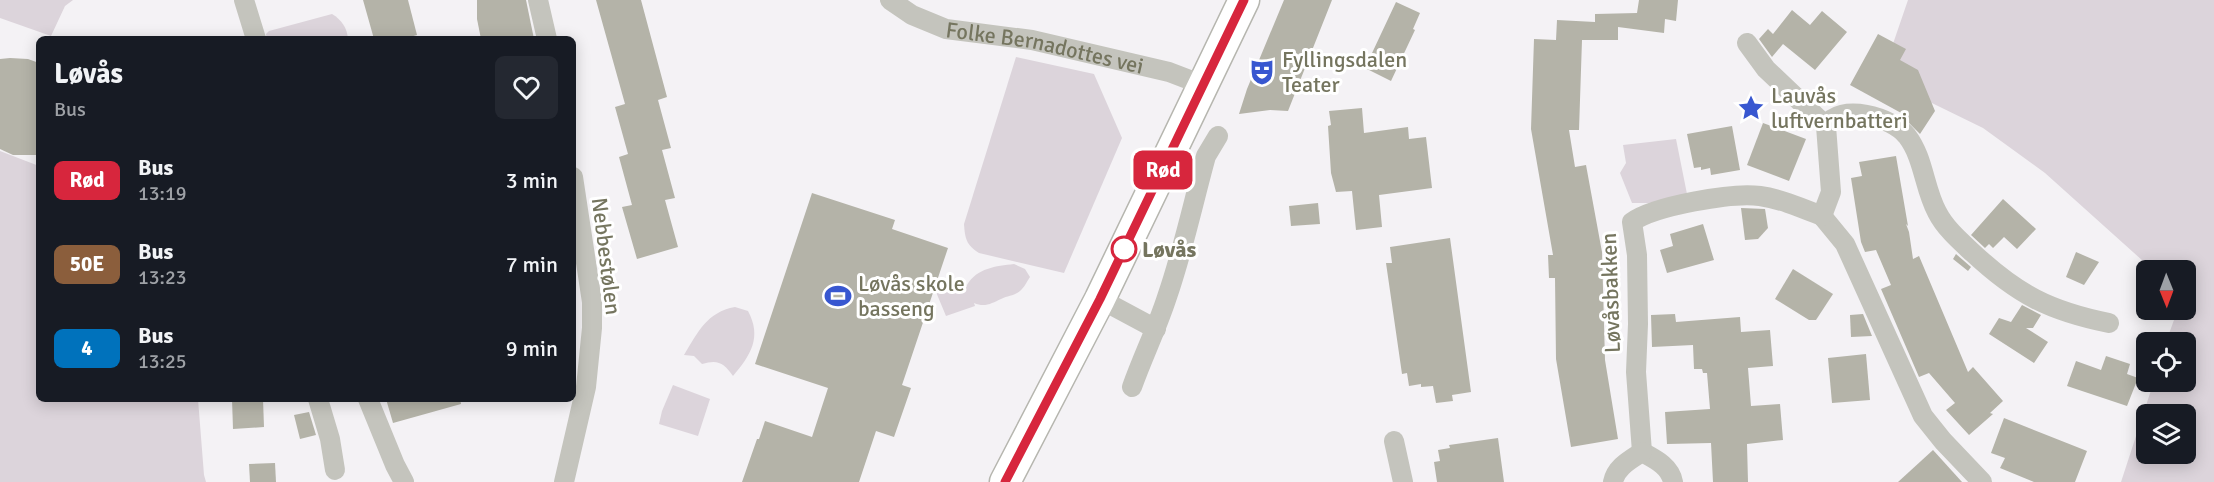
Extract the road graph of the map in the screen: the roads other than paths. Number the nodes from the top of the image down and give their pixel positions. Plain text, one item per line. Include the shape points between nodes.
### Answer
1 (244, 0) edge
2 (538, 0) edge
3 (890, 0) edge
4 (1244, 0) edge
5 (255, 36) edge
6 (546, 36) edge
7 (1747, 43) dead end
8 (1203, 85) junction
9 (1826, 126) junction
10 (1218, 136) dead end
11 (576, 197) edge
12 (1822, 216) junction
13 (1100, 299) junction
14 (2109, 323) dead end
15 (1156, 330) junction
16 (1132, 387) dead end
17 (319, 402) edge
18 (369, 402) edge
19 (1394, 441) dead end
20 (1642, 452) junction
21 (335, 470) dead end
22 (404, 482) edge
23 (564, 482) edge
24 (1005, 482) edge
25 (1403, 482) edge
26 (1613, 482) edge
27 (1673, 482) edge
28 (1982, 482) edge

1 - 5 street
2 - 6 street
3 - 8 street, Folke Bernadottes vei via 912,15 946,29 1032,40 1170,72
4 - 8 main road
7 - 9 street via 1766,69
8 - 13 main road
9 - 12 street via 1831,192
9 - 14 street via 1830,120 1853,113 1883,120 1906,135 1921,164 1936,213 1955,237 2030,298 2058,311
10 - 15 street via 1206,156
11 - 23 street, Nebbestølen via 592,302 592,328 586,387
12 - 20 street, Løvåsbakken via 1785,202 1743,196 1668,208 1632,222 1637,255 1636,372
12 - 28 street, Løvåsbakken via 1845,244 1923,416
13 - 15 street
13 - 24 main road
15 - 16 street
17 - 21 street
18 - 22 street
19 - 25 street
20 - 26 street via 1622,466
20 - 27 street via 1668,470

